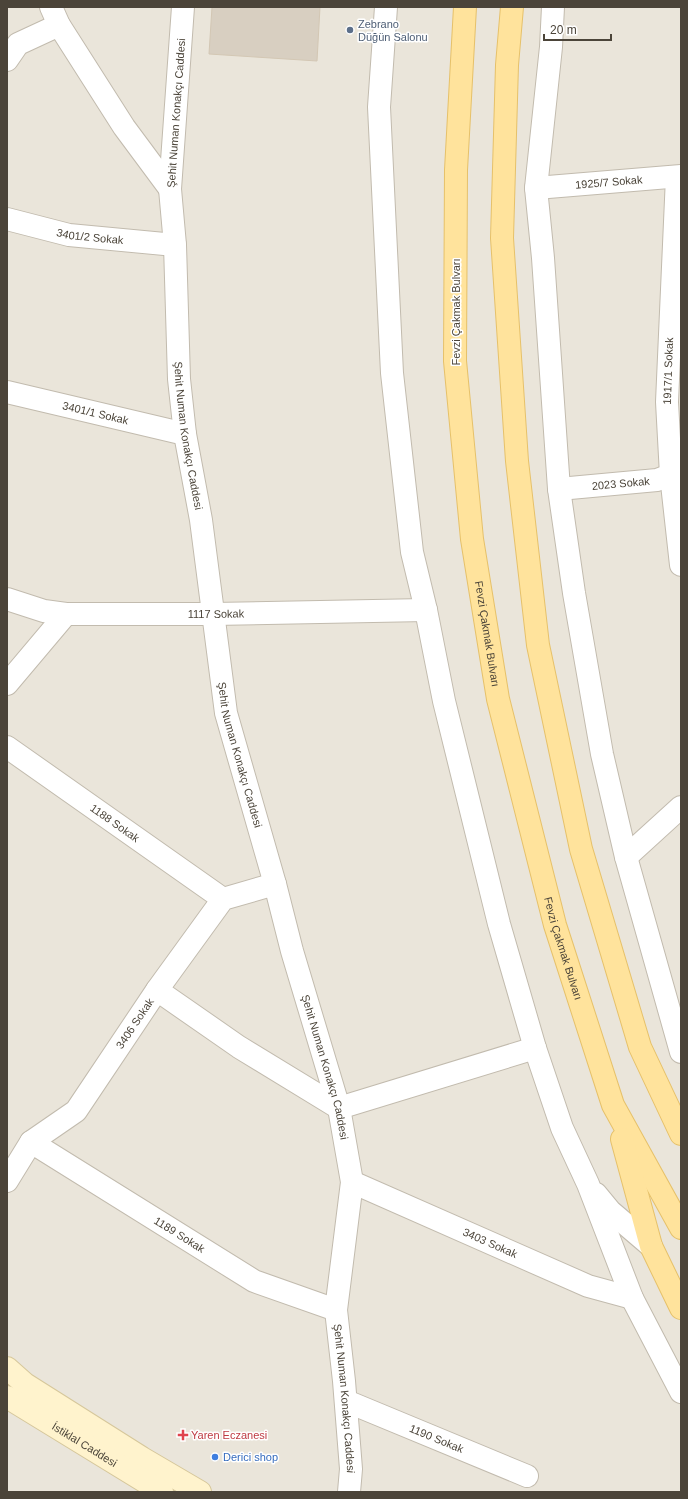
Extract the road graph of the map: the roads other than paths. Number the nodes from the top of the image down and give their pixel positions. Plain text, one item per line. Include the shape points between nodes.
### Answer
1 (184, 7) edge
2 (386, 7) edge
3 (465, 7) edge
4 (512, 7) edge
5 (553, 7) edge
6 (55, 16) edge
7 (7, 60) edge
8 (679, 177) edge
9 (536, 188) junction
10 (170, 189) junction
11 (7, 220) edge
12 (175, 245) junction
13 (7, 392) edge
14 (185, 434) junction
15 (676, 473) edge
16 (559, 489) junction
17 (681, 565) edge
18 (7, 600) edge
19 (426, 610) junction
20 (66, 614) junction
21 (213, 614) junction
22 (7, 684) edge
23 (7, 747) edge
24 (681, 807) edge
25 (626, 857) junction
26 (275, 884) junction
27 (223, 899) junction
28 (157, 990) junction
29 (535, 1048) junction
30 (681, 1052) edge
31 (613, 1105) junction
32 (339, 1108) junction
33 (681, 1134) edge
34 (31, 1142) junction
35 (7, 1181) edge
36 (352, 1182) junction
37 (588, 1184) junction
38 (681, 1228) edge
39 (651, 1246) junction
40 (632, 1298) junction
41 (681, 1308) edge
42 (336, 1310) junction
43 (7, 1368) edge
44 (681, 1392) edge
45 (7, 1397) edge
46 (346, 1401) junction
47 (137, 1476) edge
48 (528, 1476) dead end
49 (162, 1492) edge
50 (200, 1492) edge
51 (349, 1492) edge

1 - 10 street, Şehit Numan Konakçı Caddesi
2 - 19 street via 380,108 392,374 412,552
3 - 31 main road, Fevzi Çakmak Bulvarı via 456,170 455,361 472,539 498,699 555,925
4 - 33 main road via 507,65 502,238 517,461 538,645 583,857 640,1048
5 - 9 street
6 - 7 street via 18,44
6 - 10 street via 124,126
8 - 9 street, 1925/7 Sokak
8 - 15 street, 1917/1 Sokak via 667,402
9 - 16 street
10 - 12 street, Şehit Numan Konakçı Caddesi
11 - 12 street, 3401/2 Sokak via 69,234
12 - 14 street, Şehit Numan Konakçı Caddesi via 179,379
13 - 14 street, 3401/1 Sokak
14 - 21 street, Şehit Numan Konakçı Caddesi via 201,520
15 - 16 street, 2023 Sokak via 657,480
15 - 17 street, 1917/1 Sokak
16 - 25 street via 602,754
18 - 20 street, 1117 Sokak via 44,611
19 - 21 street, 1117 Sokak
19 - 29 street via 444,701 499,924
20 - 21 street, 1117 Sokak
20 - 22 street
21 - 26 street, Şehit Numan Konakçı Caddesi via 226,714
23 - 27 street, 1188 Sokak
24 - 25 street
25 - 30 street
26 - 27 street
26 - 32 street, Şehit Numan Konakçı Caddesi via 292,951
27 - 28 street, 3406 Sokak
28 - 32 street via 239,1047
28 - 34 street, 3406 Sokak via 76,1111
29 - 32 street
29 - 37 street via 562,1128
31 - 38 main road, Fevzi Çakmak Bulvarı
31 - 39 main road
32 - 36 street, Şehit Numan Konakçı Caddesi
34 - 35 street, 3406 Sokak
34 - 42 street, 1189 Sokak via 254,1281
36 - 40 street, 3403 Sokak via 588,1286
36 - 42 street, Şehit Numan Konakçı Caddesi
37 - 39 street via 610,1211
37 - 40 street
39 - 41 main road
40 - 44 street
42 - 46 street, Şehit Numan Konakçı Caddesi
43 - 47 main road
45 - 47 main road, İstiklal Caddesi
46 - 48 street, 1190 Sokak
46 - 51 street, Şehit Numan Konakçı Caddesi via 351,1469
47 - 49 main road, İstiklal Caddesi
47 - 50 main road

